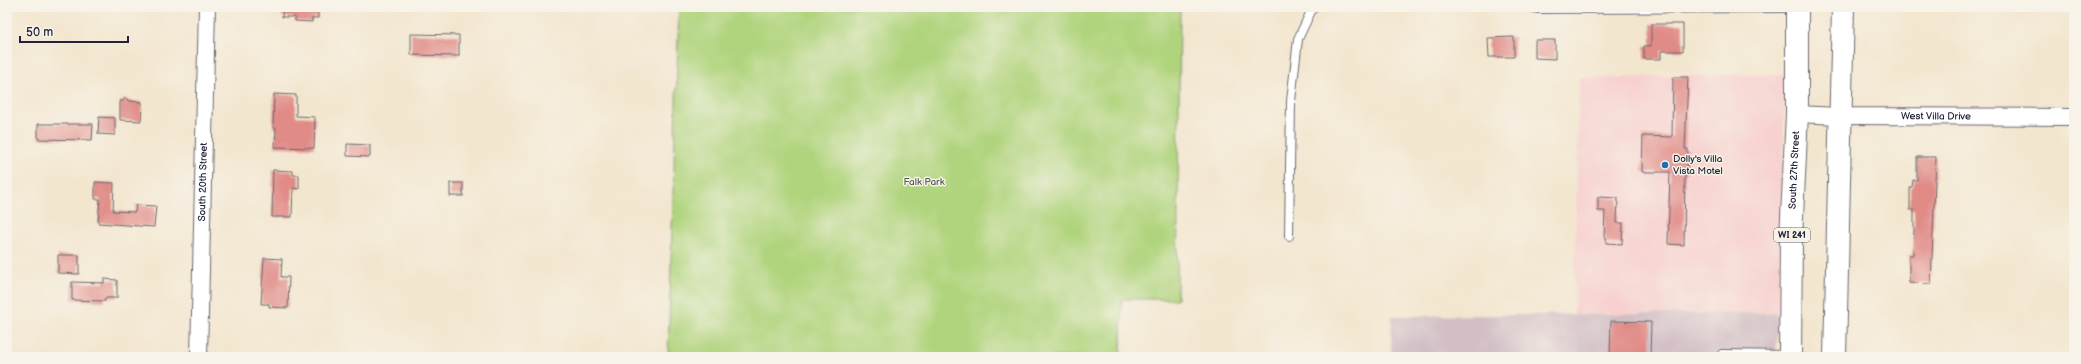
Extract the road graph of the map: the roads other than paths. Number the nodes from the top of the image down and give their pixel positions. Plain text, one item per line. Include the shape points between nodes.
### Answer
1 (207, 7) edge
2 (1315, 7) edge
3 (1529, 7) edge
4 (1796, 7) edge
5 (1843, 7) edge
6 (1797, 114) junction
7 (1840, 116) junction
8 (2074, 117) edge
9 (1289, 236) dead end
10 (1722, 354) dead end
11 (1790, 356) edge
12 (199, 357) edge
13 (1835, 357) edge

1 - 12 street, South 20th Street
2 - 9 lane via 1298,40 1291,100
3 - 4 lane
4 - 6 main road, South 27th Street / WI 241
5 - 7 main road
6 - 7 street, West Villa Drive
6 - 11 main road, South 27th Street / WI 241 via 1791,238
7 - 8 street, West Villa Drive
7 - 13 main road
10 - 11 lane

